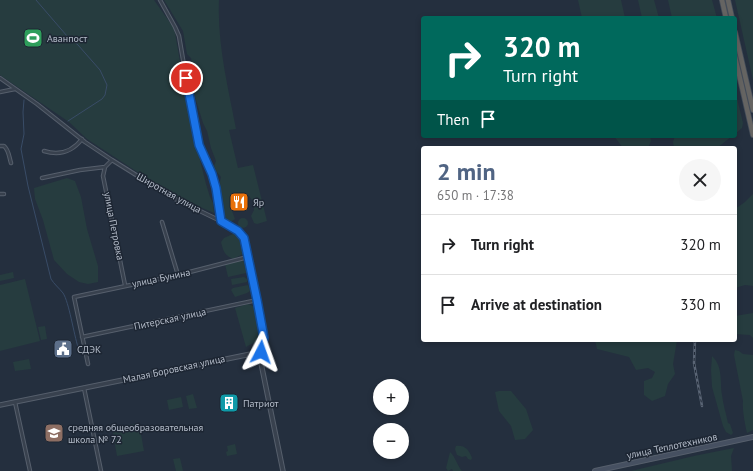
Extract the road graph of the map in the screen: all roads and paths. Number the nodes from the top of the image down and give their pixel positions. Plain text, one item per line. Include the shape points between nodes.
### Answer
1 (160, 0) edge
2 (722, 0) edge
3 (728, 0) edge
4 (726, 16) edge
5 (732, 16) edge
6 (737, 41) edge
7 (737, 66) edge
8 (0, 78) edge
9 (16, 89) junction
10 (0, 92) edge
11 (753, 110) edge
12 (753, 135) edge
13 (82, 139) junction
14 (0, 146) edge
15 (44, 151) dead end
16 (112, 160) junction
17 (11, 163) dead end
18 (105, 167) junction
19 (42, 178) dead end
20 (0, 194) edge
21 (4, 194) dead end
22 (221, 221) junction
23 (162, 222) dead end
24 (248, 257) junction
25 (178, 275) junction
26 (125, 285) junction
27 (257, 300) junction
28 (82, 337) junction
29 (264, 344) junction
30 (251, 354) junction
31 (261, 363) junction
32 (88, 364) dead end
33 (84, 387) junction
34 (15, 402) junction
35 (0, 405) edge
36 (753, 437) edge
37 (30, 471) edge
38 (101, 471) edge
39 (283, 471) edge
40 (595, 471) edge

1 - 22 street via 179,36 194,124 199,145 216,188
2 - 4 highway
3 - 5 highway
6 - 11 highway
7 - 12 highway
8 - 9 street, Широтная улица
9 - 10 street
9 - 13 street, Широтная улица
13 - 15 street via 72,150 56,154
13 - 16 street, Широтная улица
14 - 17 street via 6,147
16 - 18 street
16 - 22 street, Широтная улица via 173,198
18 - 19 street
18 - 26 street, улица Петровка via 104,176
20 - 21 street
22 - 24 street, Широтная улица via 238,231 244,238
23 - 25 street
24 - 25 street, улица Бунина
24 - 27 street, Широтная улица
25 - 26 street, улица Бунина
26 - 28 street, улица Бунина via 74,297
27 - 28 street, Питерская улица
27 - 29 street, Широтная улица
28 - 32 street
29 - 30 street
29 - 31 street, Широтная улица
30 - 31 street
30 - 33 street, Малая Боровская улица
31 - 39 street, Широтная улица
33 - 34 street, Малая Боровская улица
33 - 38 street
34 - 35 street, Малая Боровская улица
34 - 37 street
36 - 40 main road, улица Теплотехников

